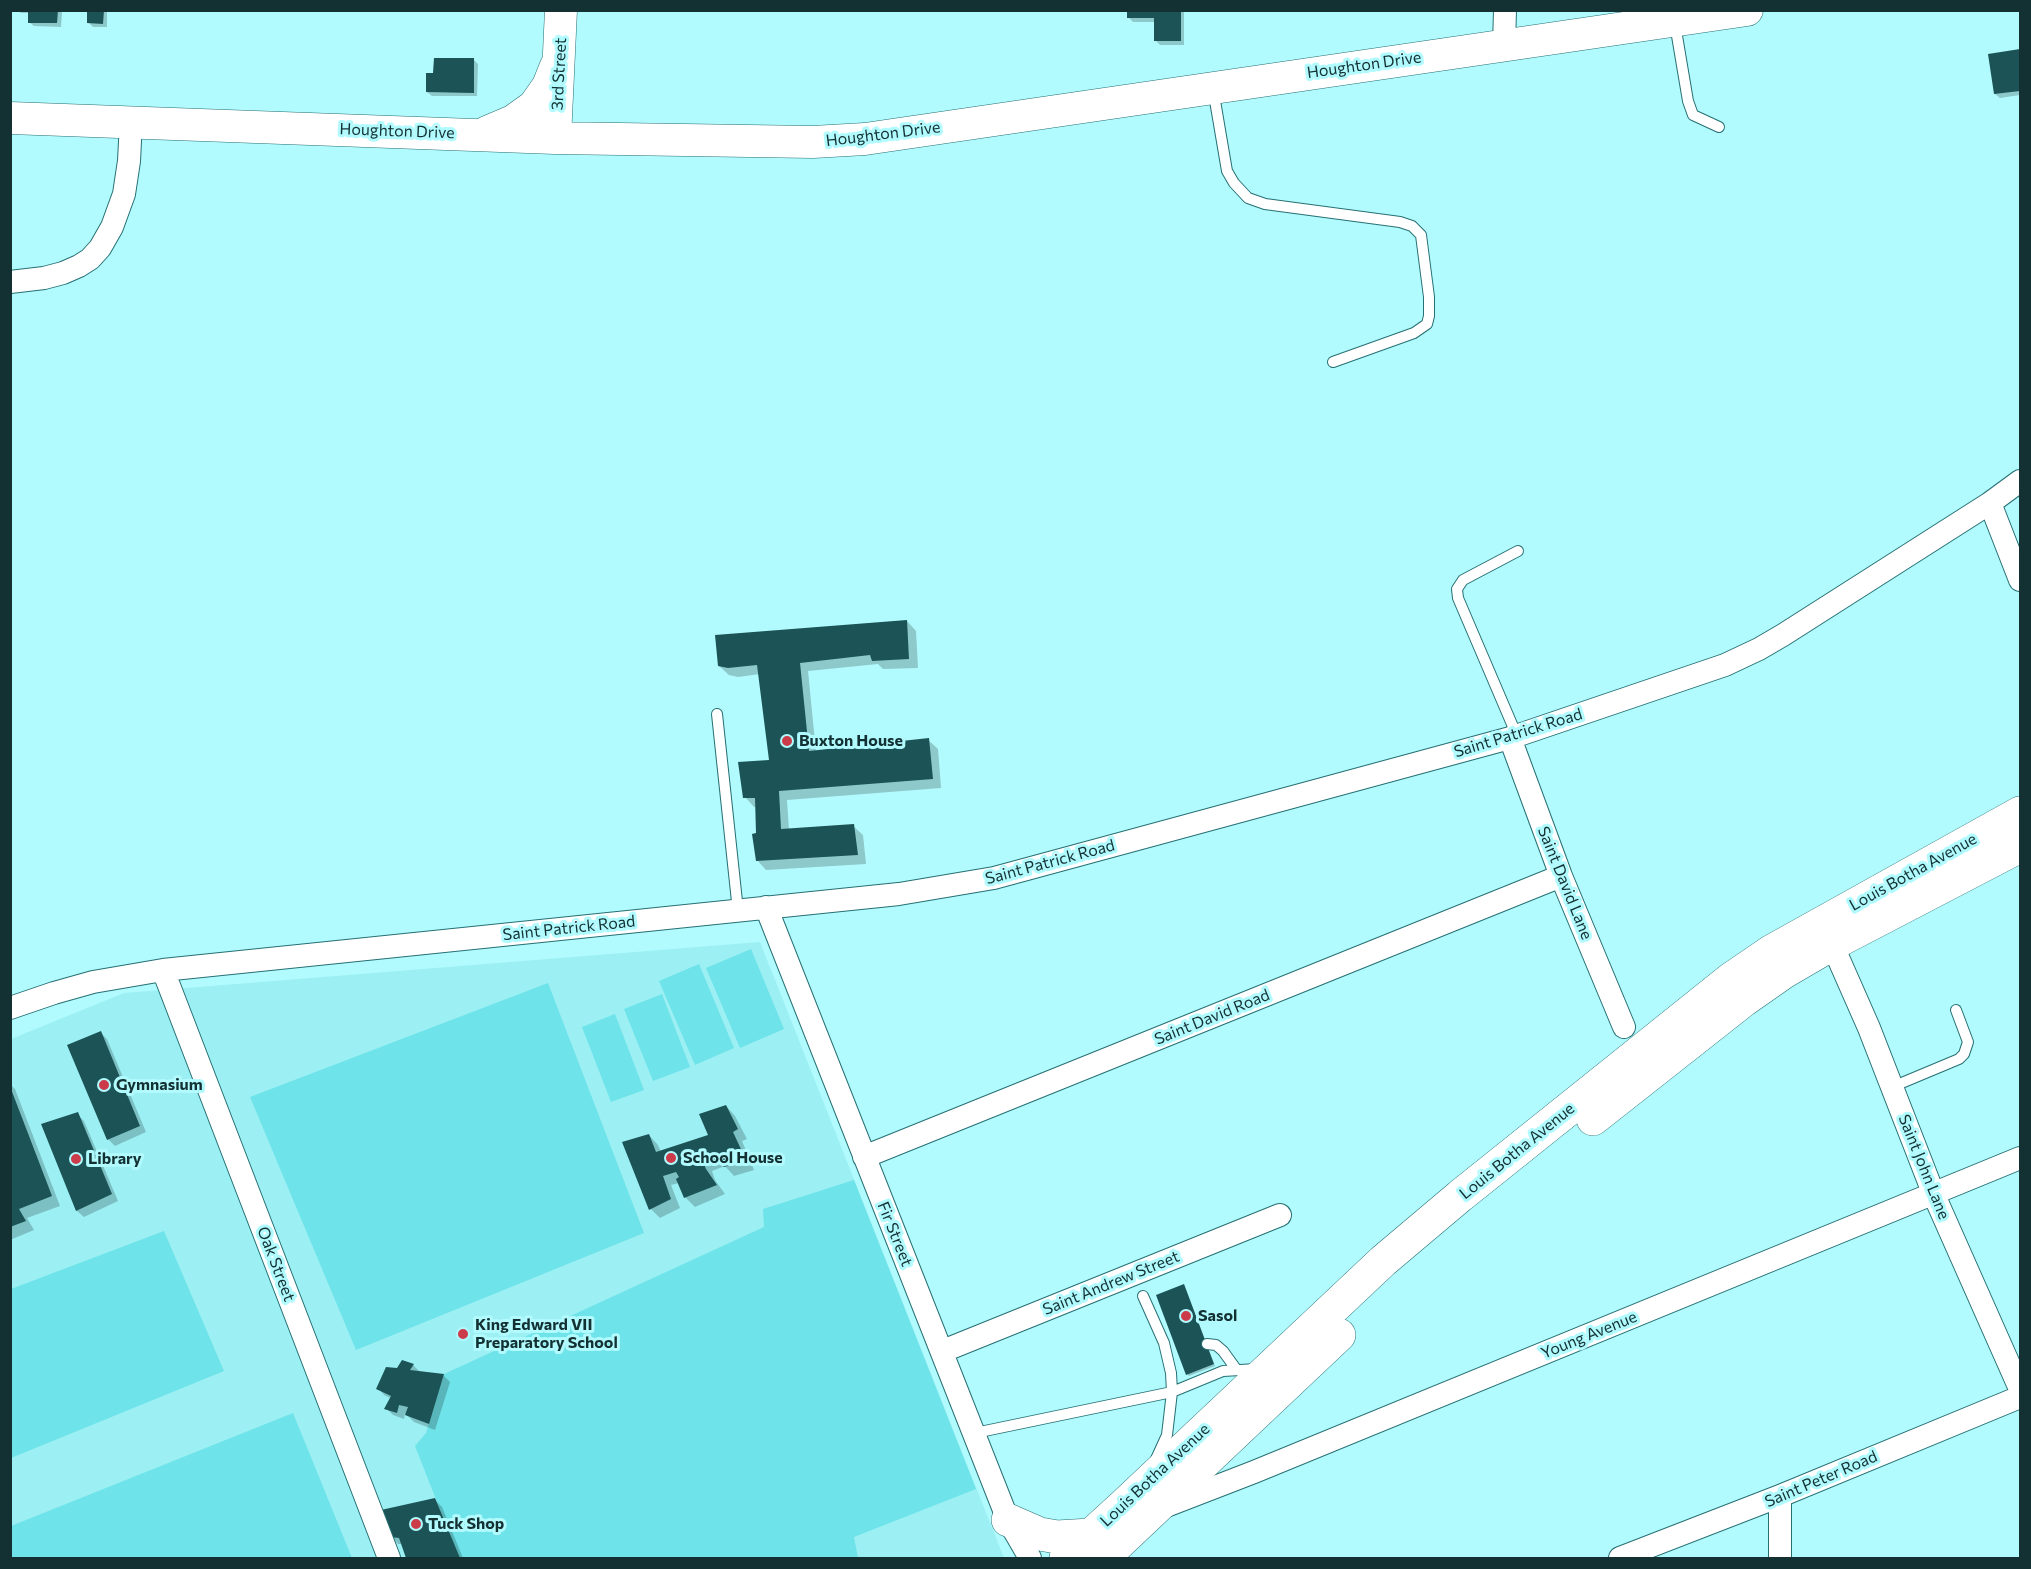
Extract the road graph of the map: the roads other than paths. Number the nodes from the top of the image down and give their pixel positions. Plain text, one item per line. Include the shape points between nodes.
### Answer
1 (561, 10) edge
2 (1505, 10) edge
3 (1747, 10) edge
4 (1674, 21) junction
5 (1504, 45) junction
6 (560, 57) junction
7 (1213, 87) junction
8 (10, 118) edge
9 (130, 122) junction
10 (1719, 127) dead end
11 (481, 134) junction
12 (555, 138) junction
13 (10, 282) edge
14 (1333, 362) dead end
15 (2020, 481) edge
16 (1990, 503) junction
17 (1518, 551) dead end
18 (2020, 580) edge
19 (717, 714) dead end
20 (1514, 737) junction
21 (2020, 813) edge
22 (2020, 846) edge
23 (1561, 876) junction
24 (766, 908) junction
25 (738, 911) junction
26 (1832, 944) junction
27 (163, 970) junction
28 (10, 1008) edge
29 (1956, 1010) dead end
30 (1624, 1027) dead end
31 (1892, 1087) junction
32 (864, 1157) junction
33 (2020, 1158) edge
34 (1934, 1195) junction
35 (1280, 1215) dead end
36 (1143, 1296) dead end
37 (1207, 1344) dead end
38 (943, 1350) junction
39 (1270, 1368) junction
40 (1236, 1369) junction
41 (2020, 1389) edge
42 (1172, 1392) junction
43 (2020, 1397) edge
44 (975, 1433) junction
45 (1780, 1496) junction
46 (1124, 1506) junction
47 (1156, 1510) junction
48 (1008, 1520) junction
49 (1097, 1546) edge
50 (389, 1558) edge
51 (1030, 1558) edge
52 (1066, 1558) edge
53 (1620, 1558) edge
54 (1780, 1558) edge

1 - 6 street, 3rd Street
2 - 5 street
3 - 4 street, Houghton Drive
4 - 5 street, Houghton Drive
4 - 10 lane via 1693,115
5 - 7 street, Houghton Drive
6 - 11 street via 534,106 513,121
6 - 12 street, 3rd Street
7 - 12 street, Houghton Drive via 865,139 802,142
7 - 14 lane via 1227,171 1248,198 1265,204 1400,222 1421,235 1429,297 1426,324 1414,333
8 - 9 street, Houghton Drive
9 - 11 street, Houghton Drive
9 - 13 street via 124,194 100,248 80,266 63,273
11 - 12 street, Houghton Drive
15 - 16 street, Saint Patrick Road
16 - 18 street
16 - 20 street, Saint Patrick Road via 1759,649 1725,665
17 - 20 lane via 1463,580 1457,589
19 - 25 lane
20 - 23 street, Saint David Lane
20 - 24 street, Saint Patrick Road via 993,878 899,894
21 - 39 main road, Louis Botha Avenue via 1772,951 1731,979 1460,1196 1383,1261
22 - 26 main road, Louis Botha Avenue
23 - 30 street, Saint David Lane
23 - 32 street, Saint David Road
24 - 25 street, Saint Patrick Road
24 - 32 street, Fir Street
25 - 27 street, Saint Patrick Road
26 - 31 street, Saint John Lane
26 - 47 main road, Louis Botha Avenue via 1744,1000 1472,1213 1398,1277
27 - 28 street, Saint Patrick Road via 93,982
27 - 50 street, Oak Street
29 - 31 lane via 1968,1042 1964,1054
31 - 34 street, Saint John Lane
32 - 38 street, Fir Street
33 - 34 street, Young Avenue
34 - 41 street, Saint John Lane
34 - 47 street, Young Avenue
35 - 38 street, Saint Andrew Street
36 - 42 lane via 1172,1356
37 - 40 lane via 1223,1351
38 - 44 street, Fir Street
39 - 40 lane
39 - 46 main road, Louis Botha Avenue
40 - 42 lane via 1212,1374
42 - 44 lane
42 - 46 lane via 1165,1442
43 - 45 street, Saint Peter Road
44 - 48 street, Fir Street
45 - 53 street, Saint Peter Road
45 - 54 street
46 - 49 main road, Louis Botha Avenue
47 - 49 main road, Louis Botha Avenue
48 - 49 main road via 1040,1534 1074,1537
48 - 51 street, Fir Street
49 - 52 main road, Louis Botha Avenue

